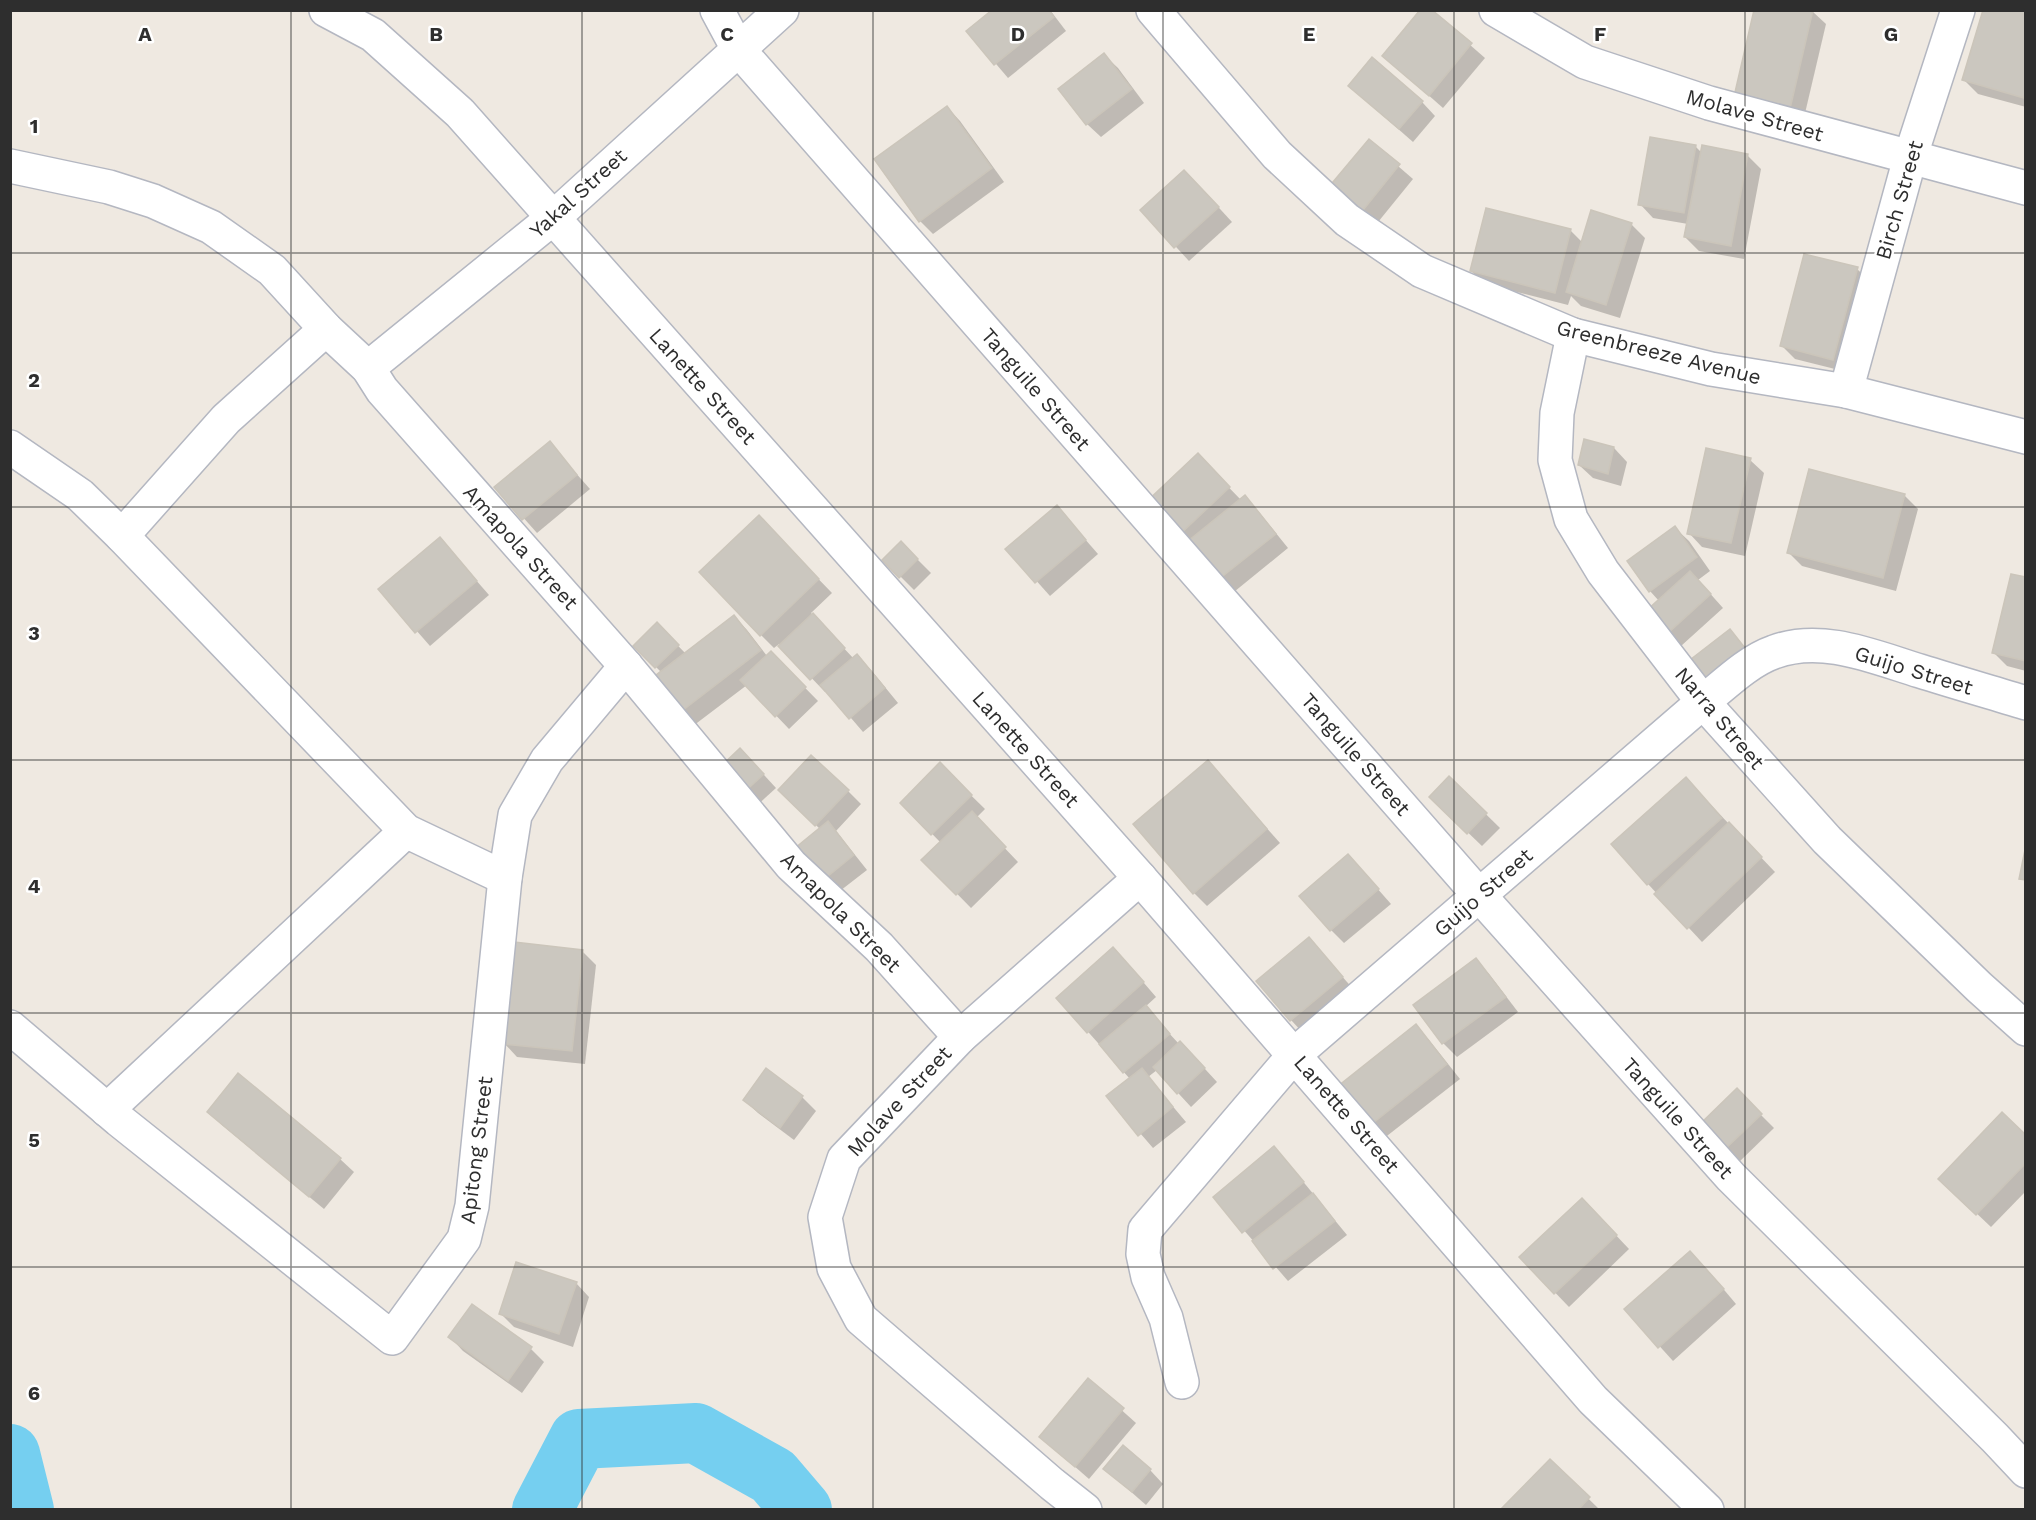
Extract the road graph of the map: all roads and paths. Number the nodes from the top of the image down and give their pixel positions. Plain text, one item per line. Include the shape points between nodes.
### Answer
1 (326, 10) edge
2 (717, 10) edge
3 (782, 10) edge
4 (1153, 10) edge
5 (1496, 10) edge
6 (1958, 10) edge
7 (738, 49) junction
8 (1910, 158) junction
9 (10, 166) edge
10 (2025, 188) edge
11 (553, 218) junction
12 (326, 329) junction
13 (1573, 335) junction
14 (368, 368) junction
15 (1846, 391) junction
16 (2025, 436) edge
17 (10, 447) edge
18 (122, 536) junction
19 (626, 666) junction
20 (1703, 702) junction
21 (2025, 703) edge
22 (406, 831) junction
23 (505, 878) junction
24 (1140, 878) junction
25 (1479, 895) junction
26 (10, 1027) edge
27 (2025, 1029) edge
28 (960, 1037) junction
29 (1295, 1054) junction
30 (107, 1110) junction
31 (1182, 1382) dead end
32 (2025, 1472) edge
33 (1085, 1509) edge
34 (1707, 1509) edge

1 - 11 street, Lanette Street via 373,35 460,113
2 - 7 street, Tanguile Street
3 - 7 street, Yakal Street
4 - 13 street, Greenbreeze Avenue via 1277,155 1347,220 1422,271
5 - 8 street, Molave Street via 1585,62 1709,103
6 - 8 street, Birch Street
7 - 11 street, Yakal Street
7 - 25 street, Tanguile Street
8 - 10 street, Molave Street
8 - 15 street, Birch Street
9 - 12 street, Amapola Street via 153,201 211,227 272,270
11 - 14 street, Yakal Street
11 - 24 street, Lanette Street
12 - 14 street, Amapola Street
12 - 18 street via 226,419
13 - 15 street, Greenbreeze Avenue via 1712,369
13 - 20 street, Narra Street via 1557,413 1555,460 1571,519 1603,572
14 - 19 street, Amapola Street via 382,390
15 - 16 street, Greenbreeze Avenue
17 - 18 street via 80,495
18 - 22 street
19 - 23 street, Apitong Street via 547,760 515,815
19 - 28 street, Amapola Street via 791,865 879,947
20 - 21 street, Guijo Street via 1772,652 1798,645 1859,652
20 - 25 street, Guijo Street
20 - 27 street, Narra Street via 1827,840
22 - 23 street
22 - 30 street
23 - 30 street, Apitong Street via 472,1206 464,1239 392,1338
24 - 28 street, Molave Street
24 - 29 street, Lanette Street
25 - 29 street, Guijo Street
25 - 32 street, Tanguile Street via 1731,1177
26 - 30 street, Apitong Street
28 - 33 street, Molave Street via 844,1159 825,1217 834,1268 861,1320
29 - 31 street, Guijo Street via 1145,1230 1143,1254 1148,1277 1166,1318
29 - 34 street, Lanette Street via 1593,1400

